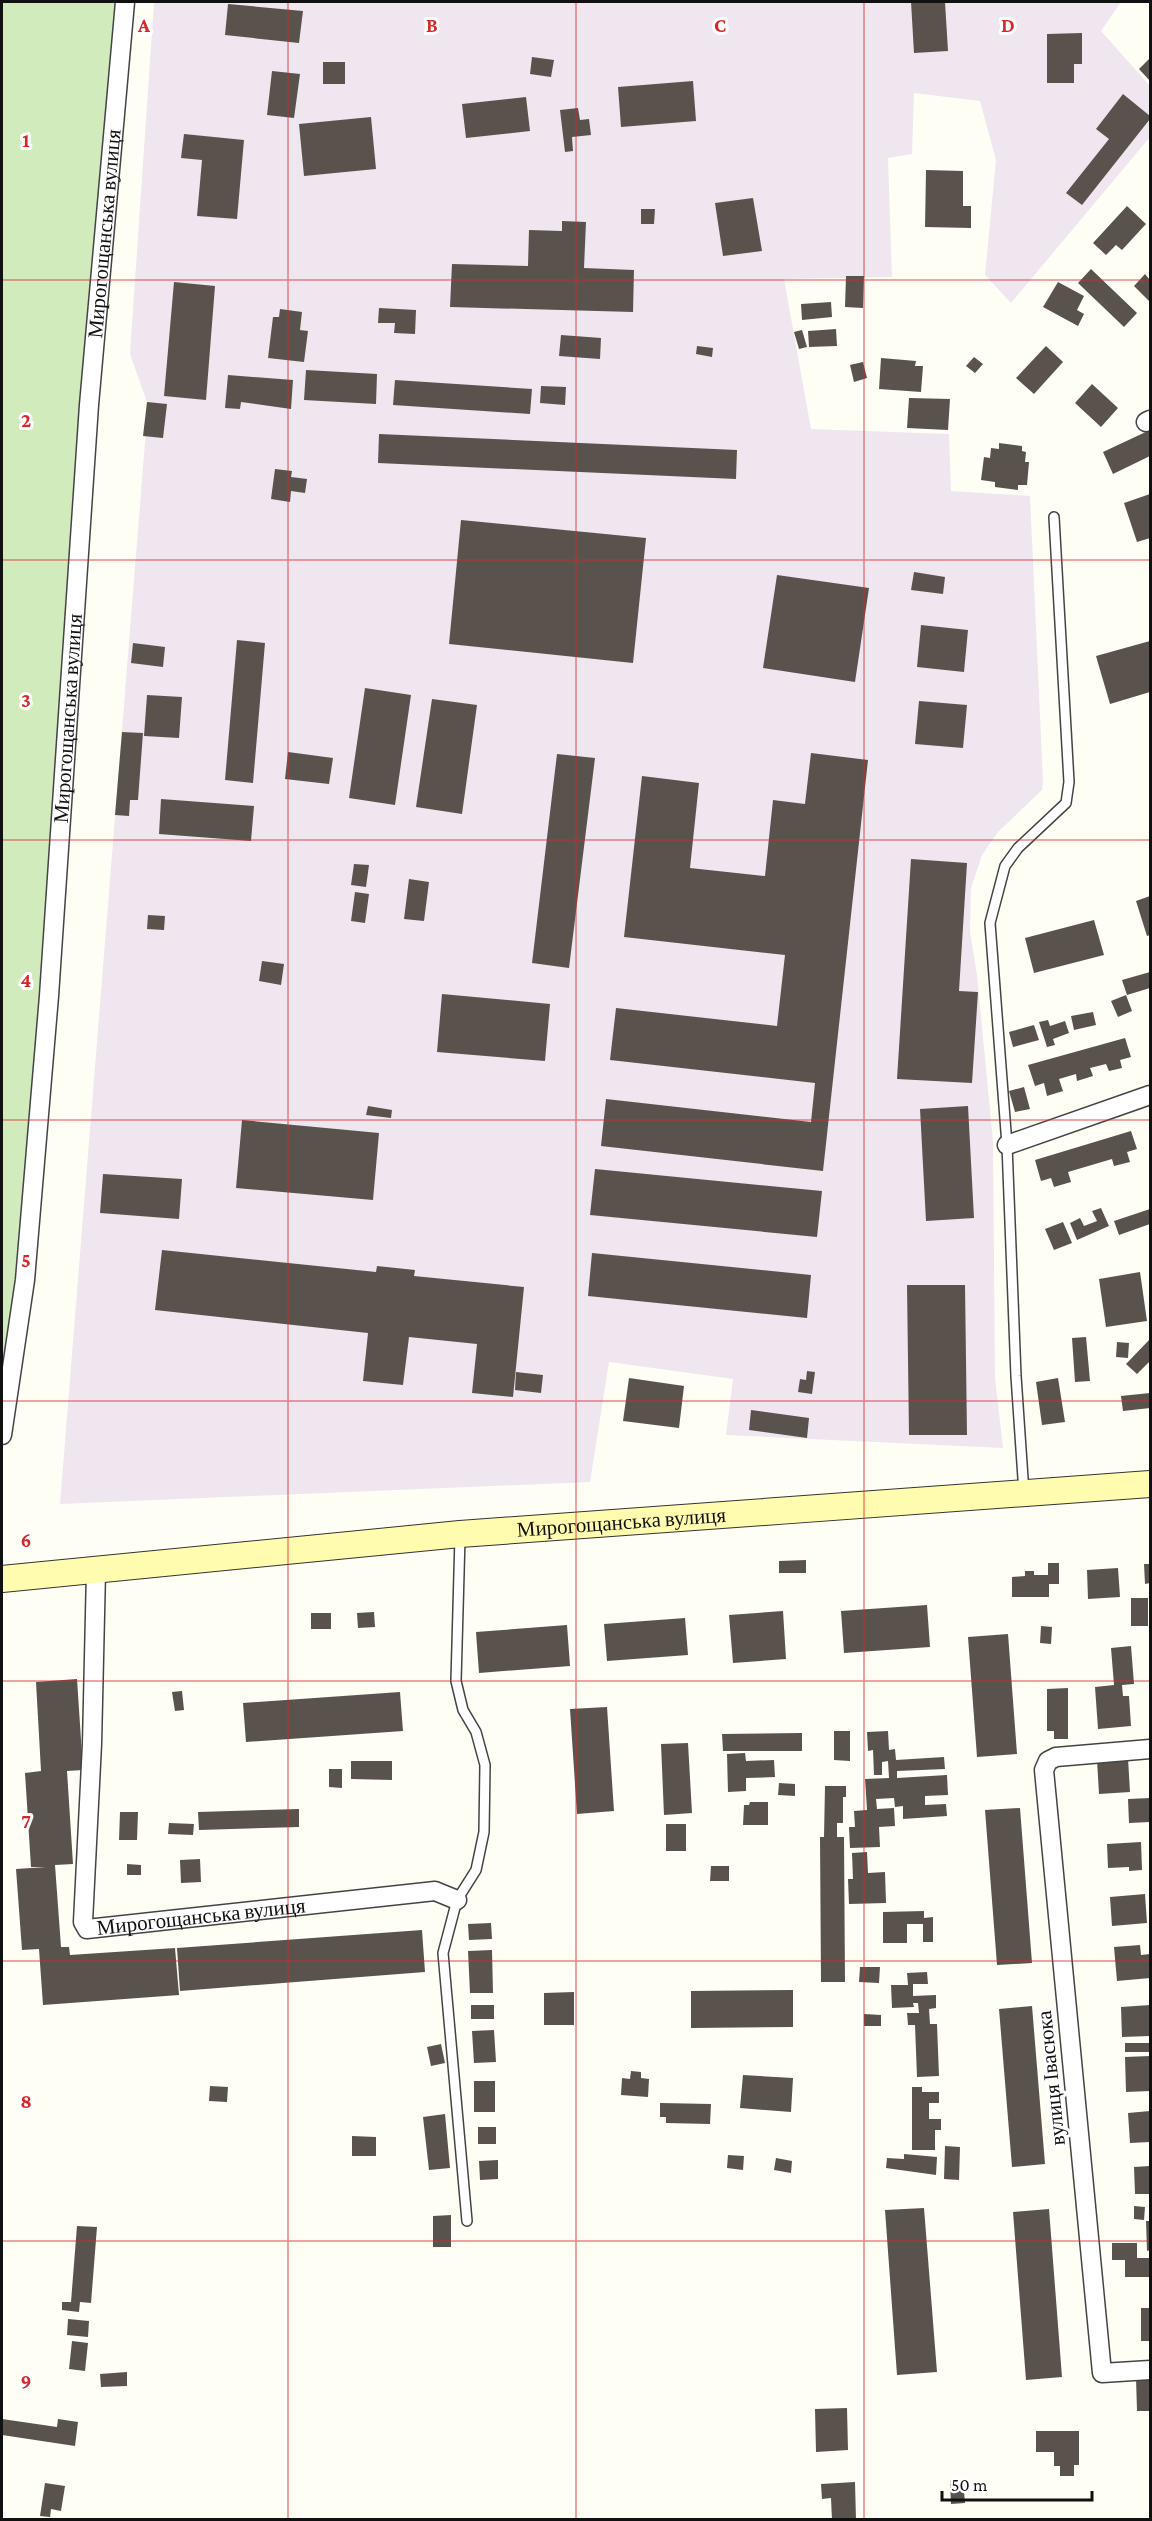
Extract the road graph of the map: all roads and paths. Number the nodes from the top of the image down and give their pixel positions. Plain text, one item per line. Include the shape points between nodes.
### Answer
1 (125, 2) edge
2 (1054, 517) dead end
3 (1150, 1095) edge
4 (1007, 1145) junction
5 (2, 1435) edge
6 (1150, 1484) edge
7 (1025, 1495) junction
8 (460, 1534) junction
9 (96, 1571) junction
10 (2, 1580) edge
11 (1150, 1749) edge
12 (457, 1900) junction
13 (466, 2221) dead end
14 (1150, 2370) edge

1 - 5 street, Мирогощанська вулиця via 89,405 49,996 27,1256
2 - 4 lane via 1069,782 1066,803 1018,848 1005,866 990,923
3 - 4 street
4 - 7 lane
6 - 7 main road, Мирогощанська вулиця
7 - 8 main road, Мирогощанська вулиця
8 - 9 main road, Мирогощанська вулиця
8 - 12 lane via 456,1682 485,1766 484,1832 476,1870
9 - 10 main road, Мирогощанська вулиця
9 - 12 street, Мирогощанська вулиця via 83,1922 87,1929 435,1891
11 - 14 street, вулиця Івасюка via 1056,1757 1048,1761 1044,1770 1102,2371 1105,2374
12 - 13 lane via 443,1953

